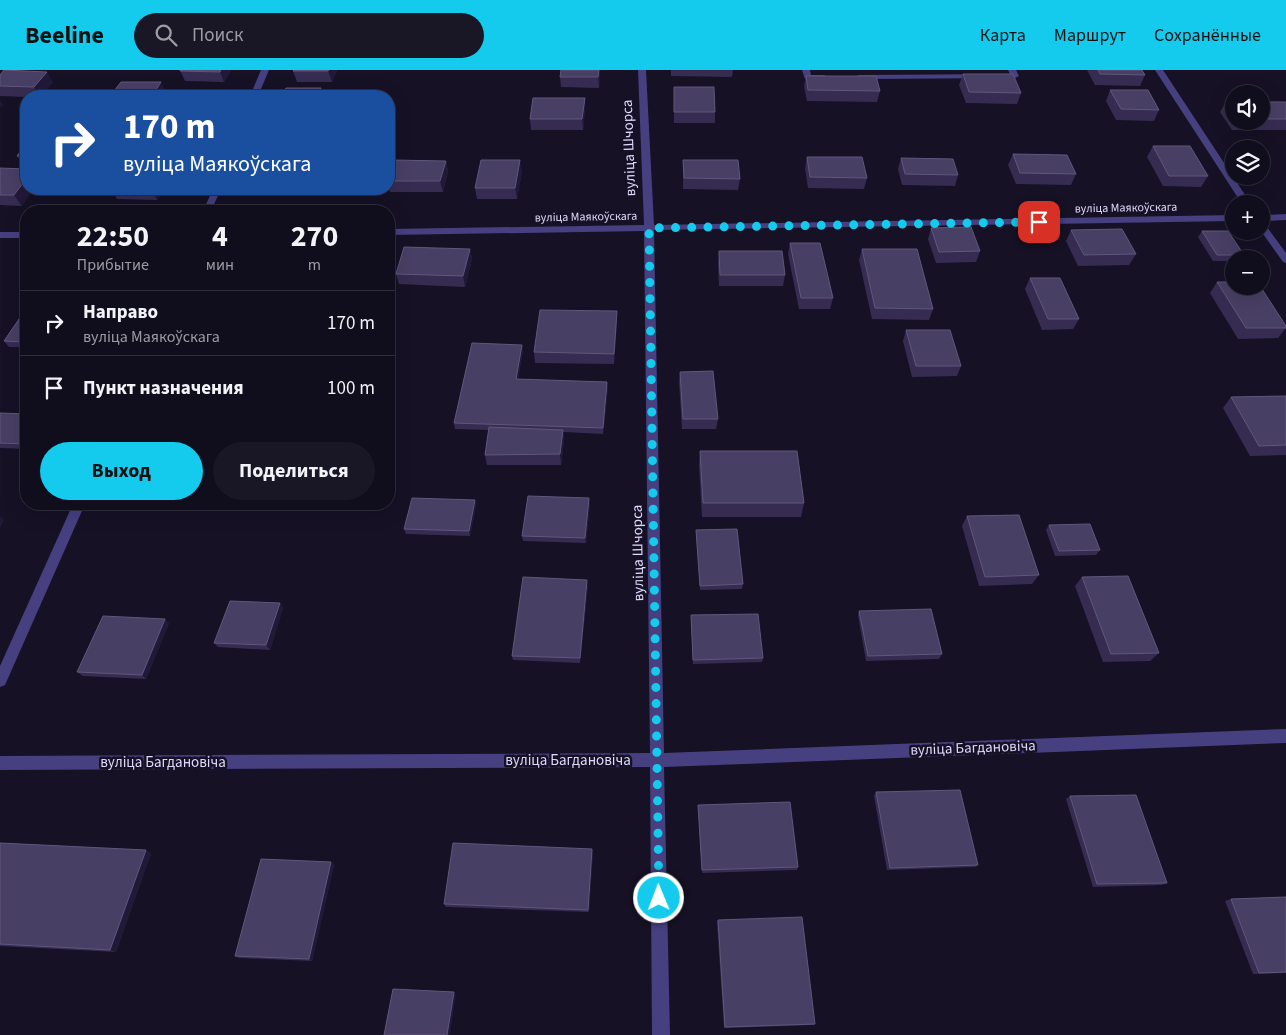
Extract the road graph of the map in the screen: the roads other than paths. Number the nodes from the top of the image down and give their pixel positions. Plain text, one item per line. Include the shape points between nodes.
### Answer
1 (265, 70) edge
2 (642, 70) edge
3 (806, 70) edge
4 (1012, 70) edge
5 (1159, 70) edge
6 (838, 77) edge
7 (847, 77) edge
8 (257, 90) edge
9 (1241, 195) edge
10 (1225, 218) edge
11 (1270, 218) edge
12 (1286, 218) edge
13 (649, 228) junction
14 (395, 232) edge
15 (0, 235) edge
16 (20, 235) edge
17 (1270, 238) edge
18 (1286, 260) edge
19 (76, 510) edge
20 (0, 681) edge
21 (1286, 736) edge
22 (657, 760) junction
23 (0, 763) edge
24 (661, 1035) edge

1 - 8 street
2 - 13 street, вуліца Шчорса
3 - 6 street via 808,77
4 - 7 street via 1015,76
5 - 9 street
10 - 13 street, вуліца Маякоўскага
11 - 12 street
13 - 14 street, вуліца Маякоўскага
13 - 22 street, вуліца Шчорса
15 - 16 street
17 - 18 street
19 - 20 street
21 - 22 street, вуліца Багдановіча
22 - 23 street, вуліца Багдановіча
22 - 24 street, вуліца Шчорса

